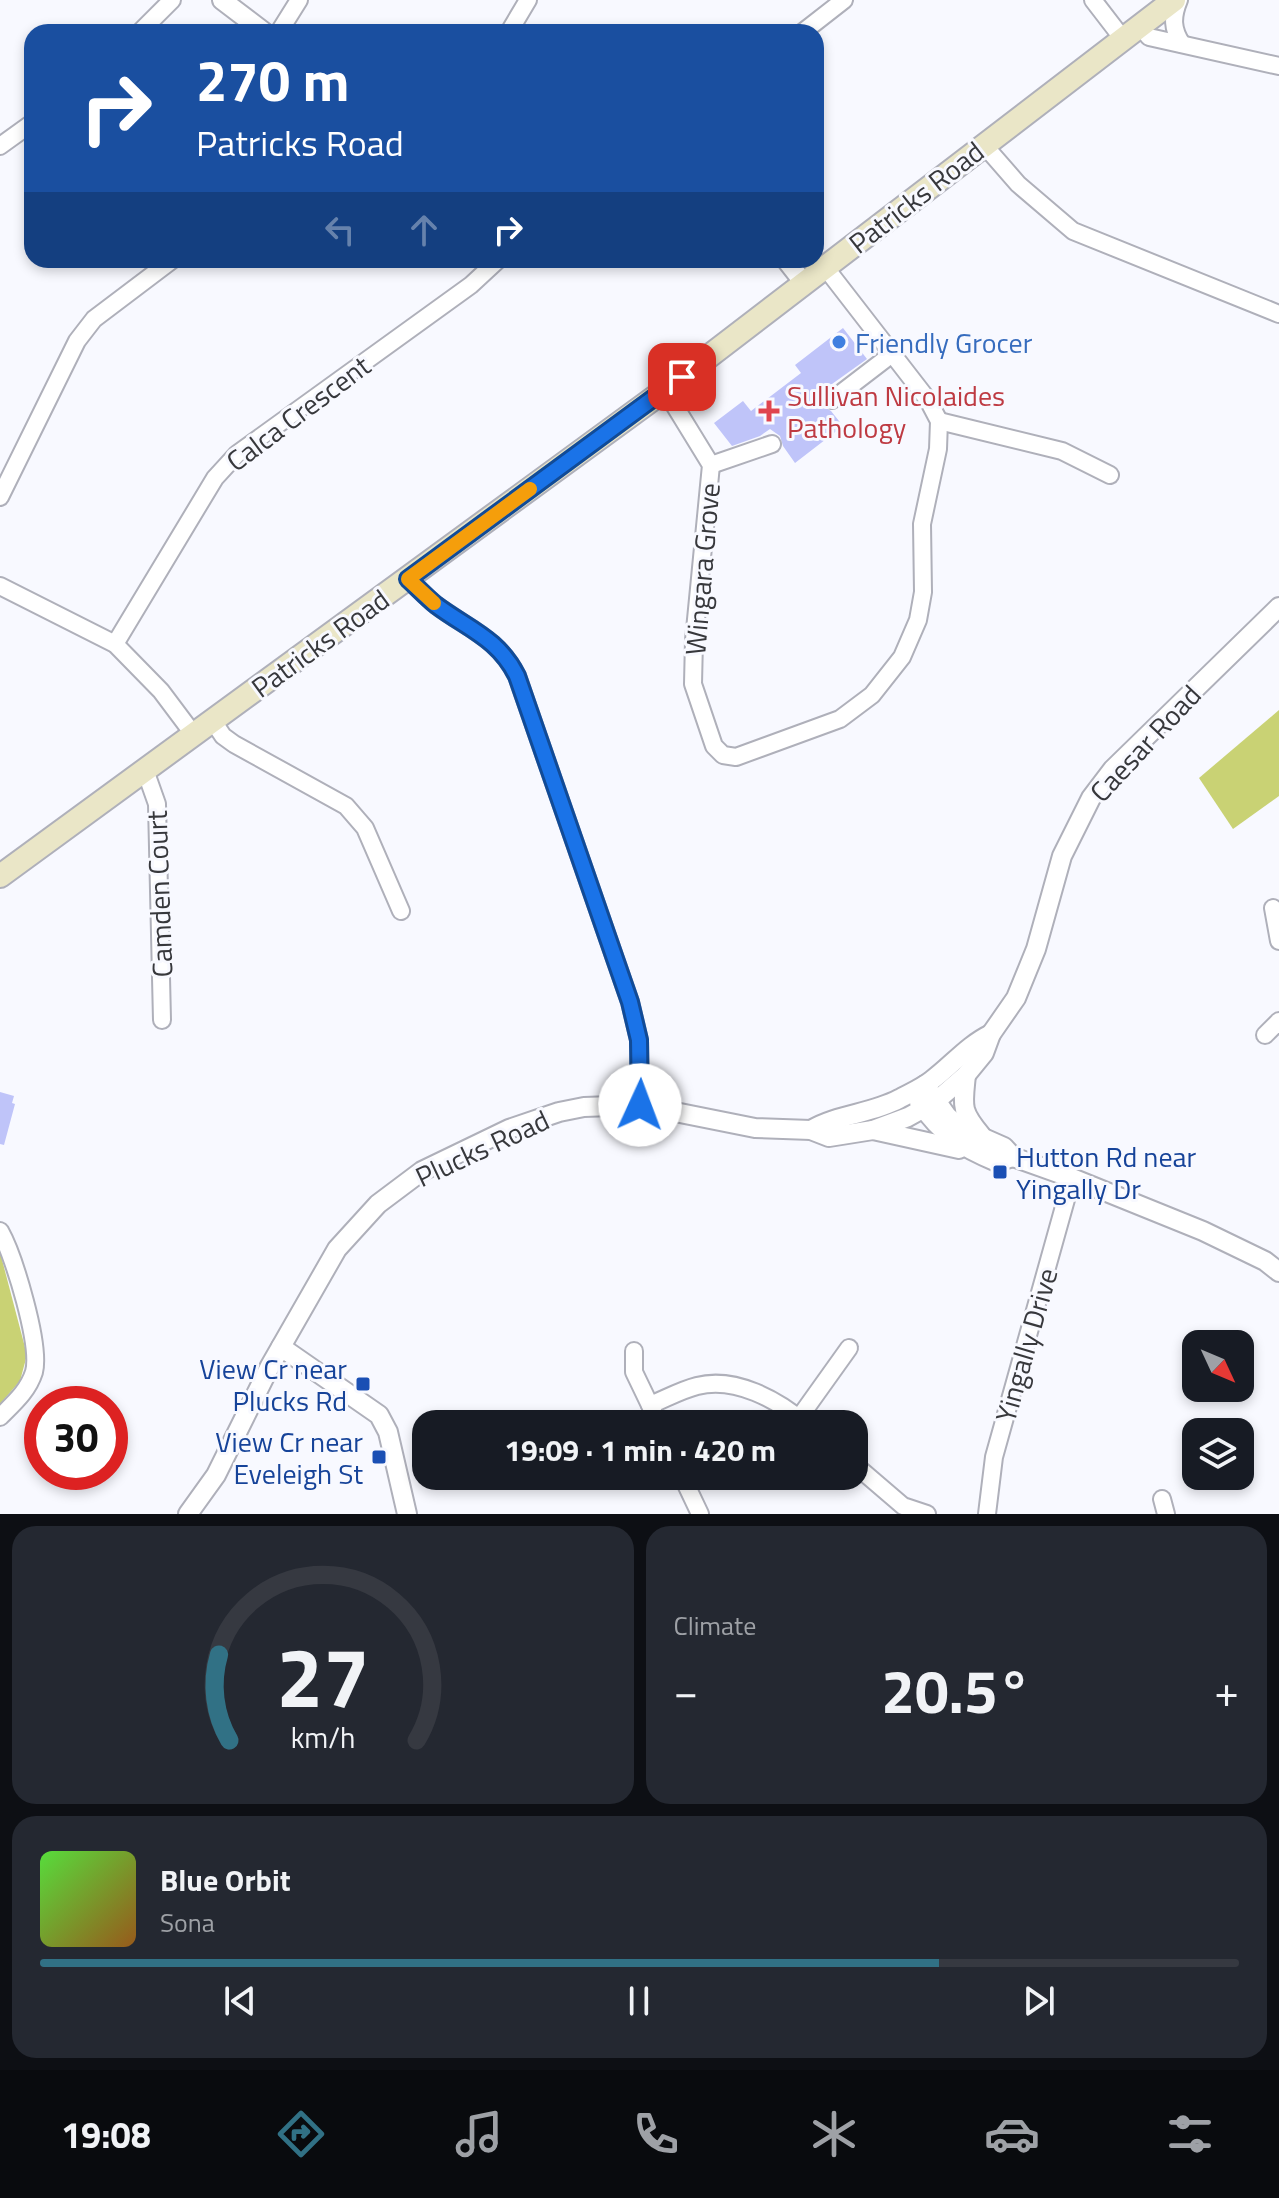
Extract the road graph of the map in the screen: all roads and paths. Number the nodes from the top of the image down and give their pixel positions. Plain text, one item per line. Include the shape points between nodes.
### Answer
1 (172, 0) edge
2 (222, 0) edge
3 (299, 0) edge
4 (528, 0) edge
5 (844, 0) edge
6 (1093, 0) edge
7 (1176, 0) edge
8 (148, 24) edge
9 (254, 24) edge
10 (284, 24) edge
11 (514, 24) edge
12 (813, 24) edge
13 (1131, 32) junction
14 (1182, 44) junction
15 (1279, 66) edge
16 (24, 129) edge
17 (984, 145) junction
18 (0, 146) edge
19 (825, 267) joint
20 (161, 268) edge
21 (489, 268) edge
22 (792, 268) edge
23 (824, 268) edge
24 (804, 283) junction
25 (1279, 314) edge
26 (892, 354) junction
27 (665, 390) junction
28 (832, 400) dead end
29 (939, 421) junction
30 (772, 444) dead end
31 (711, 465) junction
32 (1110, 475) dead end
33 (0, 497) edge
34 (408, 579) junction
35 (0, 586) edge
36 (1279, 607) edge
37 (115, 644) junction
38 (213, 721) junction
39 (194, 735) junction
40 (145, 770) junction
41 (0, 876) edge
42 (1273, 908) dead end
43 (401, 911) dead end
44 (1279, 941) edge
45 (162, 1020) dead end
46 (1279, 1021) edge
47 (991, 1034) junction
48 (1265, 1035) dead end
49 (966, 1075) junction
50 (918, 1089) junction
51 (640, 1105) junction
52 (930, 1106) junction
53 (811, 1130) junction
54 (873, 1130) junction
55 (985, 1140) junction
56 (966, 1149) junction
57 (1013, 1157) junction
58 (1072, 1178) junction
59 (0, 1231) edge
60 (1279, 1272) edge
61 (281, 1347) junction
62 (849, 1348) dead end
63 (634, 1351) dead end
64 (650, 1405) junction
65 (652, 1410) edge
66 (785, 1410) edge
67 (809, 1410) edge
68 (0, 1417) edge
69 (868, 1476) edge
70 (689, 1490) edge
71 (188, 1514) edge
72 (407, 1514) edge
73 (700, 1514) edge
74 (927, 1514) edge
75 (987, 1514) edge

1 - 8 street
2 - 9 street
3 - 10 street
4 - 11 street
5 - 12 street
6 - 13 street
7 - 13 main road, Patricks Road
7 - 14 street via 1174,29
13 - 14 street
13 - 17 main road, Patricks Road
14 - 15 street
16 - 18 street
17 - 19 main road, Patricks Road
17 - 25 street via 1018,184 1073,231
19 - 26 street
20 - 33 street via 94,319 77,341
21 - 37 street, Calca Crescent via 237,454 215,478
22 - 24 street
23 - 24 main road, Patricks Road
24 - 27 main road, Patricks Road
26 - 28 street
26 - 29 street
27 - 31 street, Wingara Grove
27 - 34 main road, Patricks Road
29 - 31 street, Wingara Grove via 922,524 923,592 902,657 872,695 840,719 736,757 723,755 714,746 693,684
29 - 32 street via 1062,451
30 - 31 street
34 - 38 main road, Patricks Road
34 - 51 street via 490,640 517,676 630,1002 639,1040
35 - 37 street
36 - 47 street, Caesar Road via 1113,769 1091,798 1062,856 1025,978
37 - 39 street
38 - 39 main road, Patricks Road
38 - 43 street via 234,744 346,806 365,828
39 - 40 main road, Patricks Road
40 - 41 main road, Patricks Road
40 - 45 street, Camden Court via 157,804
42 - 44 street
46 - 48 street
47 - 49 street, Caesar Road
47 - 50 street, Caesar Road
49 - 52 street, Caesar Road
49 - 55 street via 966,1117
50 - 52 street
50 - 53 street, Plucks Road via 868,1113 826,1121
51 - 53 street, Plucks Road via 755,1128
51 - 61 street, Plucks Road via 584,1107 535,1119 405,1183 362,1219 337,1249
52 - 54 street, Plucks Road
52 - 55 street
52 - 56 street via 947,1135
53 - 54 street, Plucks Road via 829,1137
54 - 56 street
55 - 57 street
56 - 57 street via 997,1162
57 - 58 street
58 - 60 street via 1203,1231
58 - 75 street, Yingally Drive via 994,1457
59 - 68 street via 36,1351 26,1388
61 - 71 street, Plucks Road via 216,1475
61 - 72 street via 379,1415 388,1432
62 - 67 street
63 - 64 street via 634,1372
64 - 65 street
64 - 66 street via 698,1385 722,1385 753,1390
69 - 74 street via 903,1506
70 - 73 street

